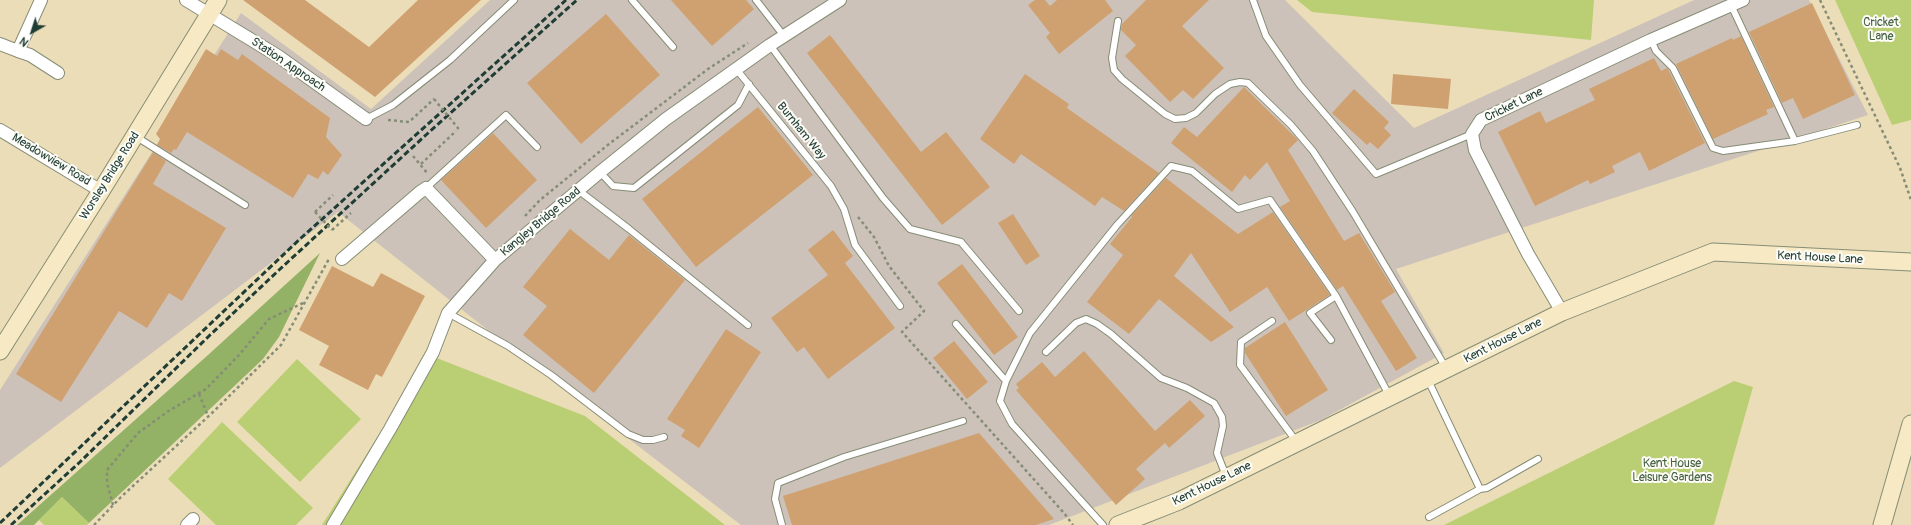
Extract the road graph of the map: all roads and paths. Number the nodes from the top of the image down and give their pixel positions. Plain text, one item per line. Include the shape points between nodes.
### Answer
1 (40, 0) edge
2 (186, 0) edge
3 (514, 0) edge
4 (632, 0) edge
5 (756, 0) edge
6 (840, 0) edge
7 (1253, 0) edge
8 (1744, 0) edge
9 (1820, 0) edge
10 (1731, 6) junction
11 (214, 7) edge
12 (1118, 21) dead end
13 (784, 36) junction
14 (1651, 40) junction
15 (749, 42) dead end
16 (0, 44) edge
17 (770, 45) junction
18 (674, 47) dead end
19 (18, 51) junction
20 (737, 70) junction
21 (58, 73) dead end
22 (749, 84) junction
23 (366, 119) joint
24 (409, 122) dead end
25 (1856, 125) dead end
26 (0, 130) edge
27 (1472, 134) junction
28 (135, 136) junction
29 (1796, 141) junction
30 (537, 147) dead end
31 (413, 156) dead end
32 (421, 164) junction
33 (426, 171) dead end
34 (600, 172) junction
35 (426, 188) junction
36 (578, 190) junction
37 (101, 191) junction
38 (333, 195) dead end
39 (1911, 200) edge
40 (246, 205) dead end
41 (351, 213) dead end
42 (520, 220) dead end
43 (329, 259) dead end
44 (342, 259) dead end
45 (495, 260) junction
46 (1911, 262) edge
47 (1336, 296) junction
48 (304, 303) junction
49 (900, 306) dead end
50 (1019, 311) dead end
51 (1562, 312) junction
52 (448, 313) junction
53 (1272, 321) dead end
54 (956, 324) dead end
55 (748, 325) dead end
56 (1331, 340) dead end
57 (0, 351) edge
58 (1046, 352) dead end
59 (1447, 369) junction
60 (1428, 378) junction
61 (1006, 381) junction
62 (199, 394) junction
63 (1390, 397) junction
64 (208, 416) junction
65 (963, 421) dead end
66 (1911, 424) edge
67 (664, 437) dead end
68 (1297, 442) junction
69 (1538, 459) dead end
70 (1227, 477) junction
71 (1480, 489) junction
72 (113, 505) junction
73 (1428, 517) dead end
74 (94, 525) edge
75 (333, 525) edge
76 (782, 525) edge
77 (1102, 525) edge
78 (1118, 525) edge
79 (1882, 525) edge

1 - 19 street
2 - 11 street, Station Approach
3 - 23 lane via 450,60 394,105
4 - 18 lane
5 - 13 lane
6 - 13 street, Kangley Bridge Road
7 - 27 lane via 1266,36 1300,84 1376,174
8 - 10 street, Cricket Lane
9 - 39 path via 1900,168
10 - 14 street, Cricket Lane
10 - 29 lane
11 - 23 street, Station Approach
11 - 28 street, Worsley Bridge Road
12 - 59 lane via 1112,58 1114,70 1165,114 1175,119 1186,118 1196,113 1215,94 1230,84 1240,82 1248,83 1292,126 1313,151 1353,212
13 - 17 street, Kangley Bridge Road
14 - 27 street, Cricket Lane via 1481,120
14 - 29 lane via 1656,51 1673,68 1713,148 1723,151
15 - 42 path via 708,69 609,144 540,200
16 - 19 street
17 - 20 street, Kangley Bridge Road
17 - 50 lane via 883,198 910,229 960,242
19 - 21 street
20 - 22 lane, Burnham Way
20 - 34 street, Kangley Bridge Road via 666,119
22 - 34 lane via 738,105 634,188 613,186
22 - 49 lane, Burnham Way via 831,186 844,209 855,245
24 - 32 path, bridge via 434,99 458,128
25 - 29 lane
26 - 37 street, Meadowview Road
27 - 51 street via 1478,157 1528,254
28 - 37 street, Worsley Bridge Road
28 - 40 lane
30 - 35 lane via 506,115
31 - 32 path
32 - 33 path
34 - 36 street, Kangley Bridge Road
35 - 44 street
35 - 45 street
36 - 45 street, Kangley Bridge Road
36 - 55 lane
37 - 57 street, Worsley Bridge Road
38 - 41 path, bridge via 315,212 332,230
43 - 48 path
45 - 52 street, Kangley Bridge Road
46 - 51 street, Kent House Lane via 1713,252
47 - 56 lane via 1310,313
47 - 61 lane via 1270,200 1238,209 1192,171 1171,166 1117,225 1030,334
47 - 63 lane
48 - 62 path via 268,319 239,355
48 - 64 path via 281,345
51 - 59 street, Kent House Lane
52 - 67 lane via 508,346 551,375 628,434 643,440
52 - 75 street, Kangley Bridge Road via 433,352
53 - 68 lane via 1241,342 1240,365
54 - 61 lane
58 - 70 lane via 1076,323 1086,319 1111,334 1161,378 1214,402 1224,426 1217,453
59 - 60 street, Kent House Lane
60 - 63 street, Kent House Lane
60 - 71 lane
61 - 77 lane via 1000,401 1012,424
62 - 64 path
62 - 72 path via 167,412 138,433 121,451 107,470 107,483
63 - 68 street, Kent House Lane
64 - 72 path
65 - 76 lane via 844,457 778,483 775,499
66 - 79 street
68 - 70 street, Kent House Lane
69 - 71 lane via 1487,488
70 - 78 street, Kent House Lane via 1179,501
71 - 73 lane
72 - 74 path

